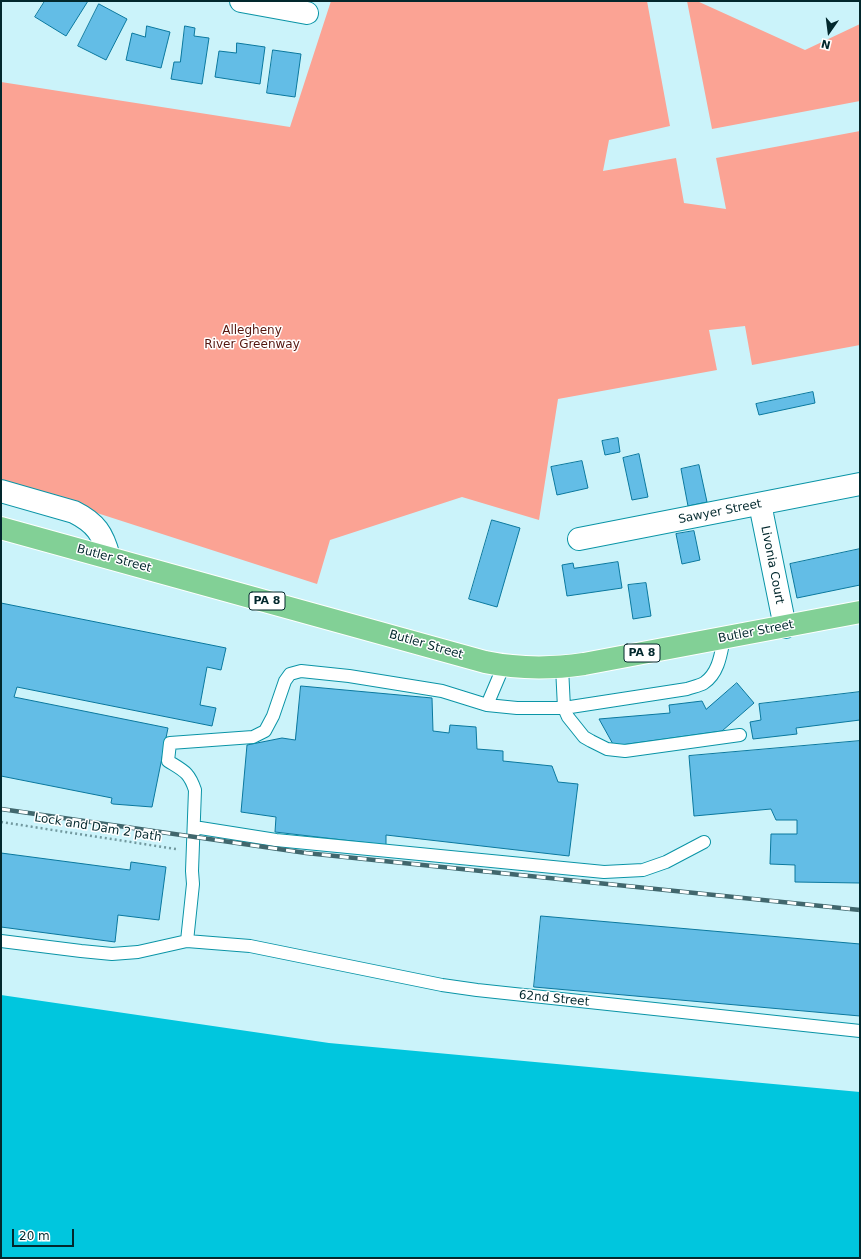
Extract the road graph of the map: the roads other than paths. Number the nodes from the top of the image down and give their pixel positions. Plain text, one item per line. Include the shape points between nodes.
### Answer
1 (240, 1) edge
2 (307, 13) dead end
3 (860, 484) edge
4 (1, 491) edge
5 (760, 504) junction
6 (1, 528) edge
7 (579, 539) dead end
8 (109, 557) junction
9 (860, 612) edge
10 (785, 626) junction
11 (724, 638) junction
12 (504, 666) junction
13 (562, 667) junction
14 (487, 705) junction
15 (564, 708) junction
16 (740, 735) dead end
17 (194, 827) junction
18 (704, 842) dead end
19 (187, 940) junction
20 (1, 941) edge
21 (860, 1031) edge

1 - 2 street
3 - 5 street, Sawyer Street
4 - 8 street via 84,517 101,535
5 - 7 street, Sawyer Street
5 - 10 street, Livonia Court
6 - 8 highway, Butler Street / PA 8
8 - 12 highway, Butler Street / PA 8
9 - 10 highway, Butler Street / PA 8
10 - 11 highway, Butler Street / PA 8
11 - 13 highway, Butler Street / PA 8
11 - 15 lane via 718,664 704,683 686,689
12 - 13 highway, Butler Street / PA 8
12 - 14 lane
13 - 15 lane
14 - 15 lane
14 - 17 lane via 442,691 349,676 301,671 290,674 265,731 253,737 170,743 168,761 188,774 195,790
15 - 16 lane via 584,737 608,749 625,751
17 - 18 lane via 276,840 604,872 643,870 666,862
17 - 19 lane via 193,884
19 - 20 lane, 62nd Street via 138,952 112,954
19 - 21 lane, 62nd Street via 250,946 477,990

